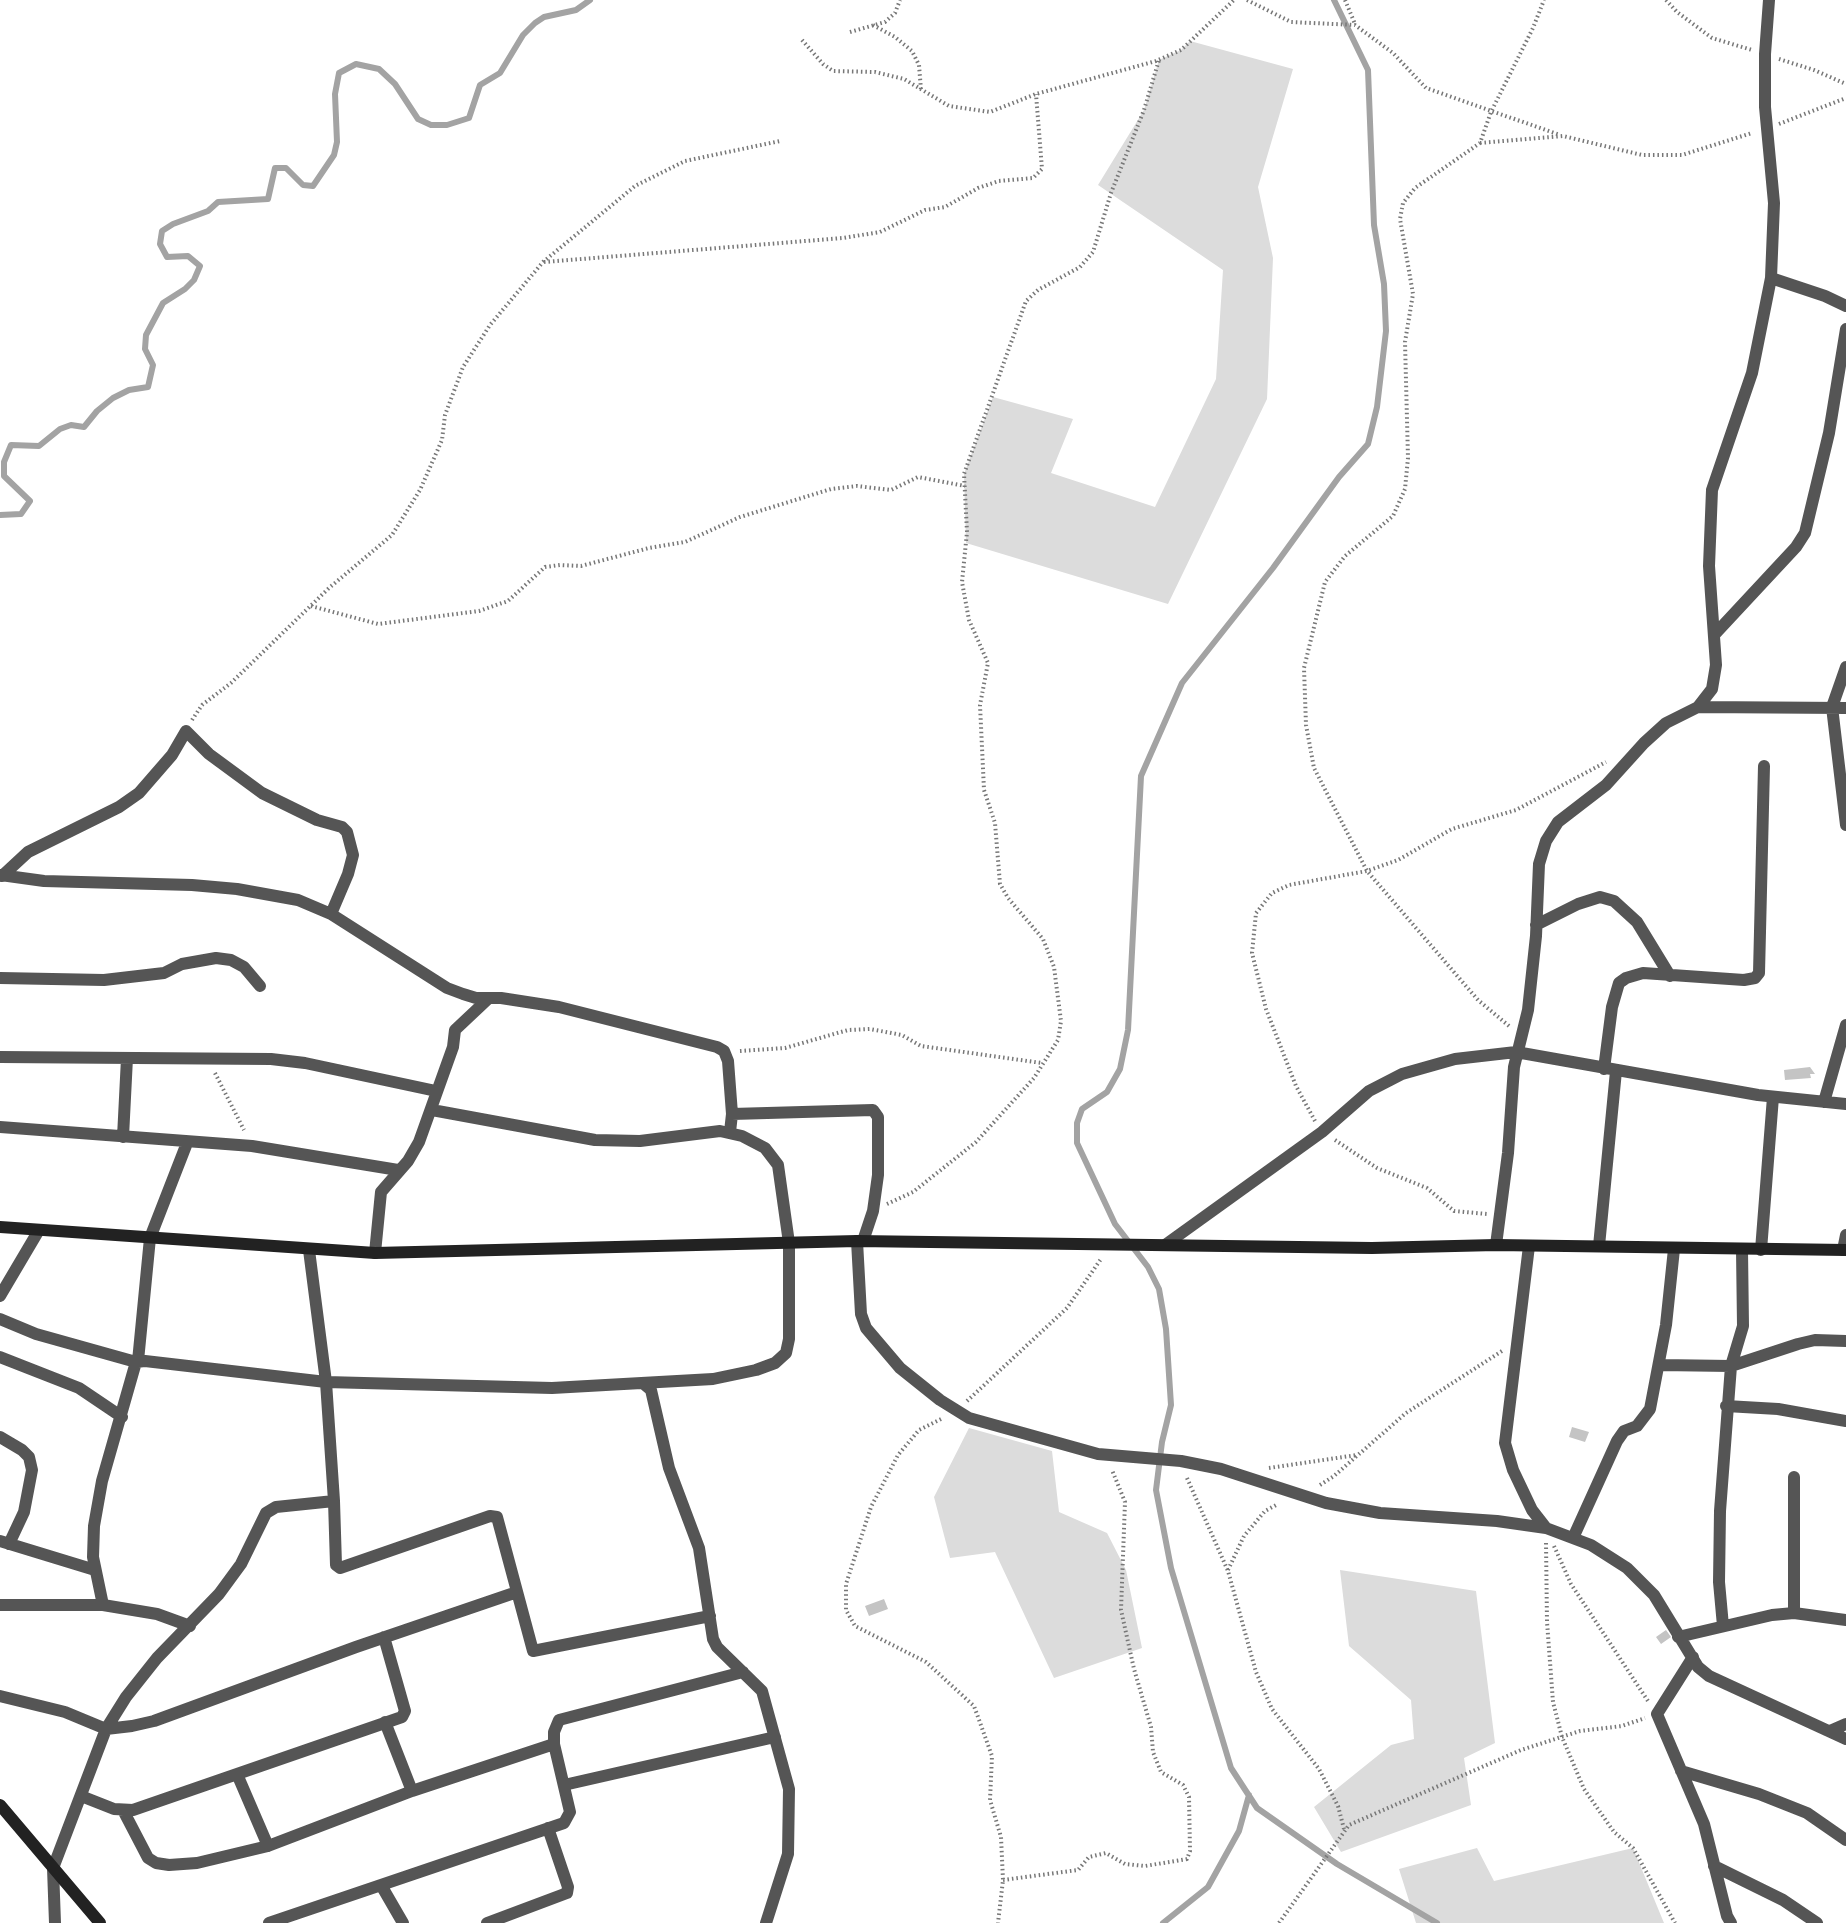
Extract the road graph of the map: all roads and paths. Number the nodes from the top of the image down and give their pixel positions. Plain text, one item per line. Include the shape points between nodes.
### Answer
1 (900, 0) edge
2 (1233, 0) edge
3 (1247, 0) edge
4 (1345, 0) edge
5 (1544, 0) edge
6 (1769, 0) edge
7 (873, 25) junction
8 (1355, 25) junction
9 (850, 32) dead end
10 (802, 40) dead end
11 (1160, 60) junction
12 (921, 91) junction
13 (1036, 94) junction
14 (1846, 98) edge
15 (1491, 112) junction
16 (1767, 129) junction
17 (1563, 136) junction
18 (780, 141) dead end
19 (1480, 143) junction
20 (543, 262) junction
21 (1771, 278) junction
22 (1846, 306) edge
23 (1846, 329) edge
24 (965, 486) junction
25 (310, 606) junction
26 (1715, 634) junction
27 (1846, 667) edge
28 (1698, 707) junction
29 (1832, 707) junction
30 (1846, 708) edge
31 (186, 731) junction
32 (1615, 757) dead end
33 (1764, 766) dead end
34 (1846, 825) edge
35 (1368, 871) junction
36 (1, 875) edge
37 (331, 914) junction
38 (1536, 925) junction
39 (1670, 976) junction
40 (0, 978) edge
41 (260, 986) dead end
42 (489, 998) junction
43 (1846, 1025) edge
44 (1521, 1036) junction
45 (724, 1051) junction
46 (1516, 1052) junction
47 (0, 1057) edge
48 (127, 1058) junction
49 (207, 1059) junction
50 (1043, 1063) junction
51 (1610, 1070) junction
52 (436, 1091) junction
53 (1773, 1097) junction
54 (1824, 1102) junction
55 (1846, 1104) edge
56 (432, 1110) junction
57 (732, 1114) junction
58 (0, 1127) edge
59 (730, 1132) junction
60 (1322, 1132) junction
61 (123, 1137) junction
62 (187, 1143) junction
63 (252, 1146) junction
64 (398, 1170) junction
65 (873, 1211) junction
66 (1500, 1216) junction
67 (0, 1227) edge
68 (39, 1230) junction
69 (1846, 1235) edge
70 (150, 1238) junction
71 (860, 1241) junction
72 (789, 1243) junction
73 (1165, 1245) junction
74 (1496, 1245) junction
75 (1529, 1246) junction
76 (1599, 1246) junction
77 (1674, 1249) junction
78 (309, 1250) junction
79 (1742, 1250) junction
80 (1761, 1250) junction
81 (1845, 1250) edge
82 (375, 1253) junction
83 (0, 1296) edge
84 (0, 1319) edge
85 (1846, 1341) edge
86 (1517, 1342) junction
87 (0, 1358) edge
88 (137, 1362) junction
89 (1660, 1365) junction
90 (1731, 1366) junction
91 (326, 1382) junction
92 (645, 1385) junction
93 (1726, 1406) junction
94 (122, 1417) junction
95 (1846, 1421) edge
96 (0, 1437) edge
97 (1098, 1454) junction
98 (1358, 1455) junction
99 (1181, 1461) junction
100 (1267, 1468) dead end
101 (1794, 1477) dead end
102 (1303, 1495) junction
103 (334, 1501) junction
104 (1546, 1528) junction
105 (1573, 1538) junction
106 (4, 1543) edge
107 (95, 1570) junction
108 (1228, 1571) junction
109 (846, 1584) dead end
110 (517, 1592) junction
111 (0, 1605) edge
112 (103, 1605) junction
113 (1794, 1613) junction
114 (710, 1616) junction
115 (1846, 1620) edge
116 (190, 1626) junction
117 (1723, 1626) junction
118 (1678, 1637) junction
119 (384, 1638) junction
120 (1693, 1657) junction
121 (743, 1672) junction
122 (0, 1696) edge
123 (1657, 1714) junction
124 (385, 1722) junction
125 (1846, 1724) edge
126 (106, 1729) junction
127 (1830, 1731) junction
128 (775, 1737) junction
129 (1562, 1737) junction
130 (1846, 1739) edge
131 (554, 1744) junction
132 (1681, 1772) junction
133 (237, 1774) junction
134 (564, 1785) junction
135 (412, 1791) junction
136 (81, 1796) junction
137 (0, 1805) edge
138 (124, 1812) junction
139 (548, 1828) junction
140 (1344, 1830) junction
141 (1846, 1840) edge
142 (268, 1846) junction
143 (1714, 1866) junction
144 (52, 1868) junction
145 (1003, 1880) junction
146 (381, 1885) junction
147 (55, 1923) edge
148 (100, 1923) edge
149 (269, 1923) edge
150 (403, 1923) edge
151 (488, 1923) edge
152 (766, 1923) edge
153 (998, 1923) edge
154 (1279, 1923) edge
155 (1676, 1923) edge
156 (1731, 1923) edge
157 (1816, 1923) edge

1 - 7 path via 895,13 885,22
2 - 11 path via 1181,50
3 - 8 path via 1291,22
4 - 8 path
5 - 15 path
6 - 16 street via 1765,54
7 - 9 path
7 - 12 path via 912,51 919,65
8 - 15 path via 1393,53 1426,88
10 - 12 path via 833,71 875,72 904,79
11 - 13 path
11 - 24 path via 1093,252 1080,267 1026,301 964,474
12 - 13 path via 949,106 978,112 990,112
13 - 20 path via 1042,170 1033,178 978,188 945,207 925,210 880,232
14 - 16 path
15 - 17 path
15 - 19 path
16 - 17 path via 1682,155 1642,155
16 - 21 street via 1774,203
17 - 19 path
18 - 20 path via 685,160 634,186
19 - 35 path via 1415,188 1403,203 1400,219 1413,294 1405,342 1406,489 1393,516 1345,556 1325,582 1304,668 1306,724 1314,768
20 - 25 path via 490,325 463,367 446,415 442,440 420,490 392,535
21 - 22 street
21 - 26 street via 1752,373 1712,490 1709,566
23 - 26 street via 1829,433 1805,533
24 - 25 path via 918,477 891,490 856,486 831,489 740,517 685,542 581,566 545,567 508,601 479,612 378,624
24 - 50 path via 967,532 962,582 969,620 988,663 980,705 980,746 984,790 995,823 1000,884 1043,939 1054,967 1061,1021 1058,1040
25 - 31 path via 231,683 202,705
26 - 28 street via 1713,689
27 - 29 street
28 - 29 street
28 - 38 street via 1666,723 1606,785 1558,822 1546,841 1539,864
29 - 30 street
29 - 34 street
31 - 36 street via 172,755 139,793 28,852
31 - 37 street via 262,793 347,832 353,855
32 - 35 path via 1516,810 1452,829 1398,860
33 - 39 street via 1759,973 1744,980
35 - 44 path via 1478,1000
35 - 60 path via 1289,885 1272,893 1256,913 1252,953 1266,1009 1296,1086
36 - 37 street via 44,881 237,889 298,900
37 - 42 street via 447,988 476,998
38 - 39 street via 1600,897 1614,901 1637,922
38 - 44 street via 1528,1010
39 - 51 street via 1643,974 1619,983 1612,1007
40 - 41 street via 104,980 164,973 182,964 216,958 231,960 244,968
42 - 45 street via 559,1007
42 - 52 street via 455,1030 453,1047
43 - 54 street
44 - 46 street
45 - 50 path via 785,1048 848,1030 870,1029 902,1035 921,1046
45 - 57 street
46 - 51 street
46 - 60 street via 1455,1059 1402,1074 1369,1091
46 - 66 street
47 - 48 street
48 - 49 street
48 - 61 street
49 - 52 street via 305,1063
49 - 63 path
50 - 65 path via 976,1142 951,1164 924,1180 914,1192
51 - 53 street
51 - 76 street
52 - 56 street
53 - 54 street
53 - 80 street
54 - 55 street
56 - 59 street via 612,1142
56 - 64 street via 419,1142
57 - 59 street
57 - 65 street via 873,1110 878,1117
58 - 61 street
59 - 72 street via 773,1155 778,1165
60 - 66 path via 1377,1168 1427,1188 1454,1211
60 - 73 street
61 - 62 street
62 - 63 street
62 - 70 street
63 - 64 street
64 - 82 street via 381,1192
65 - 71 street
66 - 74 street
67 - 68 street
68 - 70 street
68 - 83 street
69 - 81 street
70 - 78 street
70 - 88 street
71 - 72 street
71 - 73 street
71 - 97 street via 861,1314 867,1328 900,1368 969,1418
72 - 82 street
72 - 92 street via 789,1339 782,1358 756,1370 713,1379
73 - 74 street via 1372,1248
74 - 75 street
75 - 76 street
75 - 86 street
76 - 77 street
77 - 79 street
77 - 89 street
78 - 82 street
78 - 91 street
79 - 80 street
79 - 90 street via 1743,1326
80 - 81 street
84 - 88 street via 52,1339
85 - 90 street via 1815,1340
86 - 98 path via 1406,1413
86 - 104 street via 1505,1443 1532,1510
87 - 94 street via 79,1388
88 - 91 street
88 - 94 street
89 - 90 street
89 - 105 street via 1650,1409 1617,1441
90 - 93 street
91 - 92 street via 489,1388
91 - 103 street
92 - 114 street via 651,1390 669,1468 699,1548
93 - 95 street
93 - 117 street via 1719,1582
94 - 107 street via 102,1481 94,1526
96 - 106 street via 29,1457 32,1470 24,1512
97 - 99 street
97 - 145 path via 1110,1467 1125,1502 1121,1610 1151,1727 1153,1752 1161,1772 1182,1785 1189,1797 1190,1851 1187,1858 1145,1866 1125,1864 1106,1853 1089,1857 1078,1870
98 - 100 path
98 - 102 path
99 - 102 street via 1221,1469
99 - 108 path
101 - 113 street
102 - 104 street via 1380,1513
102 - 108 path via 1265,1511 1244,1536
103 - 110 street via 336,1565 340,1568 496,1516
103 - 116 street via 269,1510 241,1564
104 - 105 street
104 - 123 path via 1571,1584
104 - 129 path via 1553,1702
105 - 118 street via 1627,1568 1654,1595
106 - 107 street
107 - 112 street
108 - 140 path via 1256,1672 1272,1709 1319,1769 1338,1806
109 - 145 path via 846,1610 855,1626 926,1662 974,1706 992,1756 990,1800 1001,1837
110 - 114 street via 533,1652
110 - 119 street
111 - 112 street
112 - 116 street via 158,1614
113 - 115 street
113 - 117 street
114 - 121 street via 717,1647
116 - 126 street via 126,1697
117 - 118 street
118 - 120 street
119 - 124 street via 405,1711 402,1717
119 - 126 street via 154,1721
120 - 123 street
120 - 127 street via 1709,1676
121 - 128 street via 762,1691
121 - 131 street via 564,1717 556,1723
122 - 126 street via 65,1712
123 - 129 path via 1622,1726
123 - 132 street
124 - 133 street
124 - 135 street
125 - 127 street
126 - 136 street
127 - 130 street
128 - 134 street
128 - 152 street via 789,1789 790,1839
129 - 140 path via 1418,1793
129 - 155 path via 1584,1790 1614,1832 1633,1848
131 - 134 street
131 - 135 street
132 - 141 street via 1759,1794 1807,1813
132 - 143 street via 1704,1824
133 - 138 street
133 - 142 street
134 - 139 street via 569,1817
135 - 142 street
136 - 138 street
136 - 144 street
137 - 144 street
138 - 142 street via 148,1858 156,1863 197,1863
139 - 146 street
139 - 151 street via 567,1893
140 - 154 path
143 - 156 street
143 - 157 street via 1784,1900
144 - 147 street
144 - 148 street
145 - 153 path
146 - 149 street
146 - 150 street

